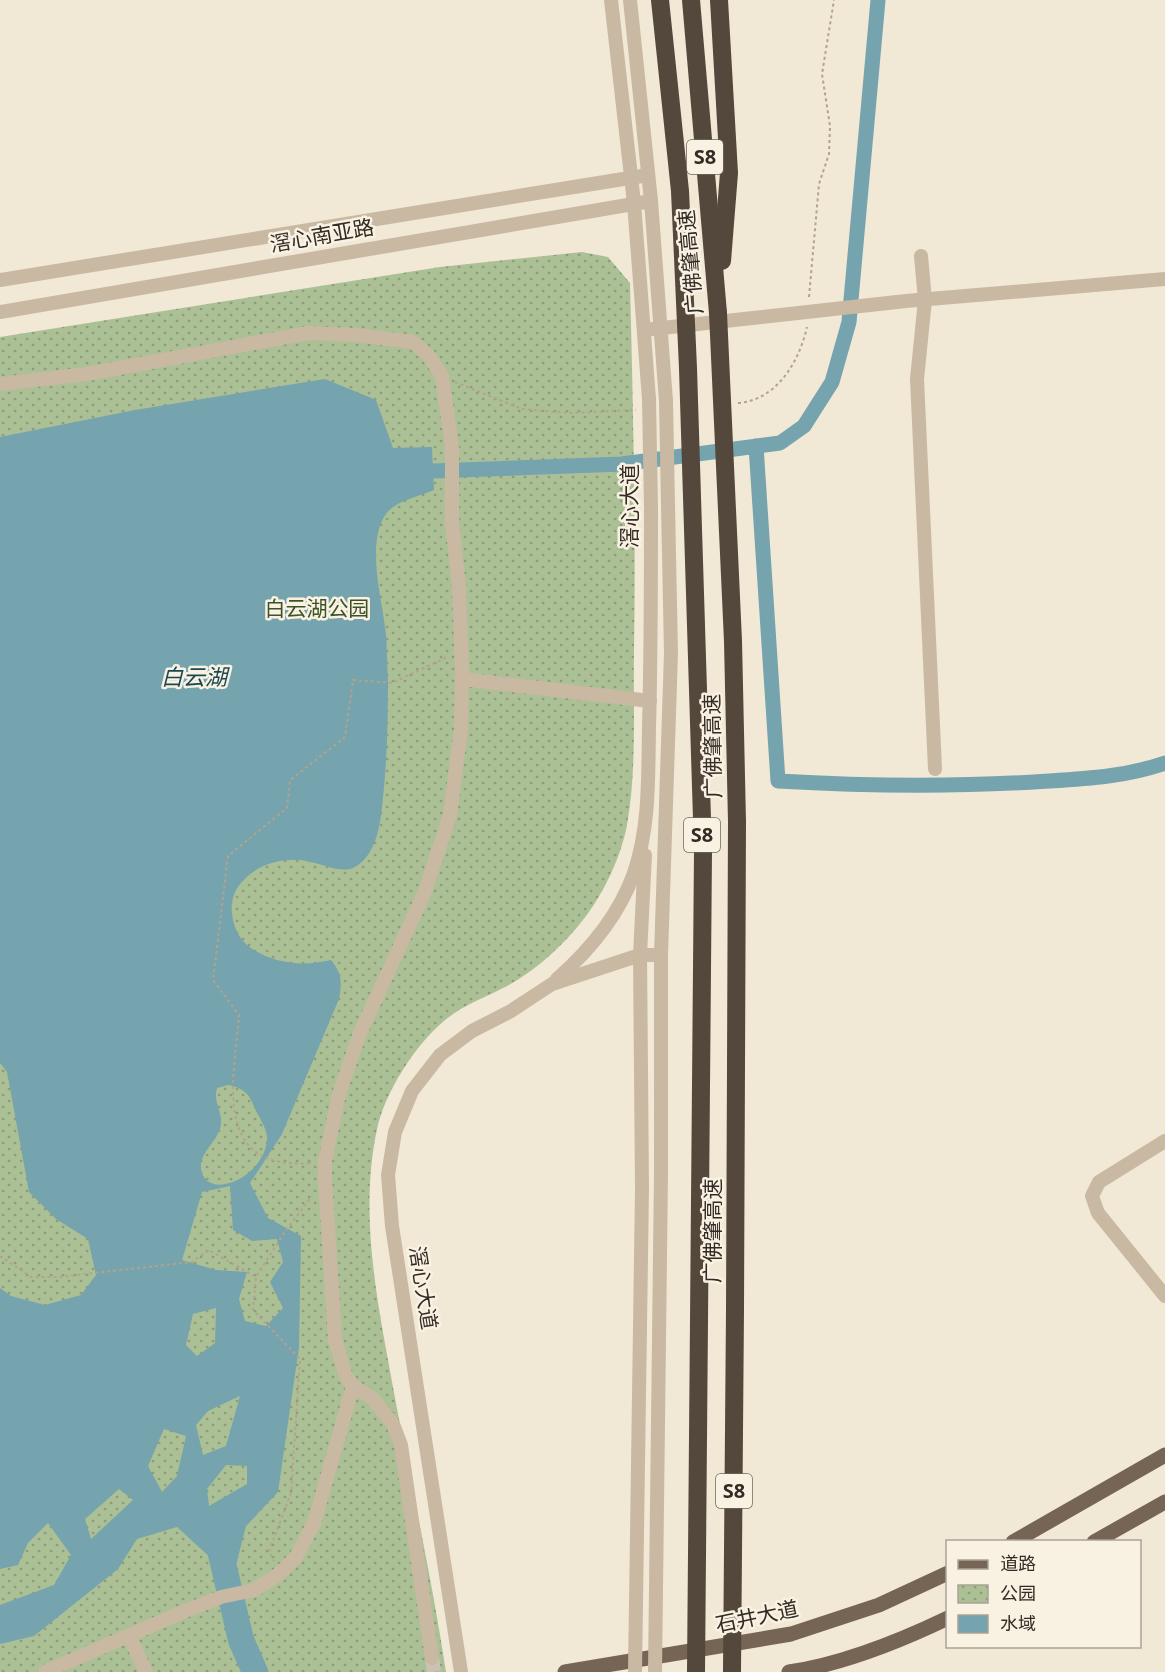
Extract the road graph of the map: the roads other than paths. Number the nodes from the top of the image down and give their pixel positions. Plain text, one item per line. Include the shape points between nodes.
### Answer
1 (611, 0) edge
2 (630, 0) edge
3 (658, 0) edge
4 (691, 0) edge
5 (719, 0) edge
6 (648, 176) junction
7 (631, 178) junction
8 (651, 201) junction
9 (634, 203) junction
10 (921, 256) dead end
11 (1165, 279) edge
12 (0, 280) edge
13 (925, 300) junction
14 (0, 312) edge
15 (718, 313) junction
16 (661, 328) junction
17 (644, 330) junction
18 (0, 384) edge
19 (462, 679) junction
20 (650, 701) junction
21 (935, 770) dead end
22 (648, 791) junction
23 (667, 791) junction
24 (640, 955) junction
25 (661, 955) junction
26 (552, 984) junction
27 (1165, 1141) edge
28 (1165, 1296) edge
29 (353, 1386) junction
30 (1165, 1455) edge
31 (1165, 1502) edge
32 (1016, 1540) edge
33 (1098, 1540) edge
34 (946, 1574) edge
35 (946, 1619) edge
36 (129, 1636) junction
37 (432, 1658) tunnel mouth
38 (45, 1672) edge
39 (146, 1672) edge
40 (460, 1672) edge
41 (566, 1672) edge
42 (635, 1672) edge
43 (655, 1672) edge
44 (696, 1672) edge
45 (732, 1672) edge
46 (789, 1672) edge

1 - 7 street, 滘心大道
2 - 6 street, 滘心大道
3 - 44 highway, 广佛肇高速 / S8, bridge via 681,202 703,851
4 - 15 highway, 广佛肇高速 / S8
5 - 15 highway via 729,173
6 - 7 street, 滘心南亚路
6 - 8 street, 滘心大道
7 - 9 street, 滘心大道
7 - 12 street, 滘心南亚路
8 - 9 street, 滘心南亚路
8 - 16 street, 滘心大道
9 - 14 street, 滘心南亚路
9 - 17 street, 滘心大道
10 - 13 street
11 - 13 street
13 - 16 street
13 - 21 street via 917,379
15 - 45 highway, 广佛肇高速 / S8, bridge via 737,822
16 - 17 street
16 - 23 street, 滘心大道, bridge via 671,653
17 - 20 street, 滘心大道, bridge via 651,508
18 - 19 street via 87,374 308,333 413,342 429,356 442,376 452,447
19 - 20 street
19 - 29 street via 461,729 450,815 424,894 360,1034 339,1094 325,1161 335,1339 345,1374
20 - 22 street, 滘心大道
22 - 23 street
22 - 24 street
22 - 26 street, 滘心大道 via 641,847 623,898 586,951
23 - 25 street, 滘心大道
24 - 25 street, 滘心大道
24 - 26 street, 滘心大道
24 - 42 street, bridge via 642,1188
25 - 43 street, 滘心大道, bridge
26 - 40 street, 滘心大道 via 472,1031 440,1055 403,1107 390,1155 392,1226
27 - 28 street via 1099,1182 1092,1196 1098,1213
29 - 36 street via 314,1523 296,1557 254,1590 221,1597
29 - 37 street via 372,1398 393,1424 401,1445
30 - 32 main road
31 - 33 main road
34 - 41 main road, 石井大道 via 879,1605 791,1634
35 - 46 main road via 827,1665
36 - 38 street
36 - 39 street

